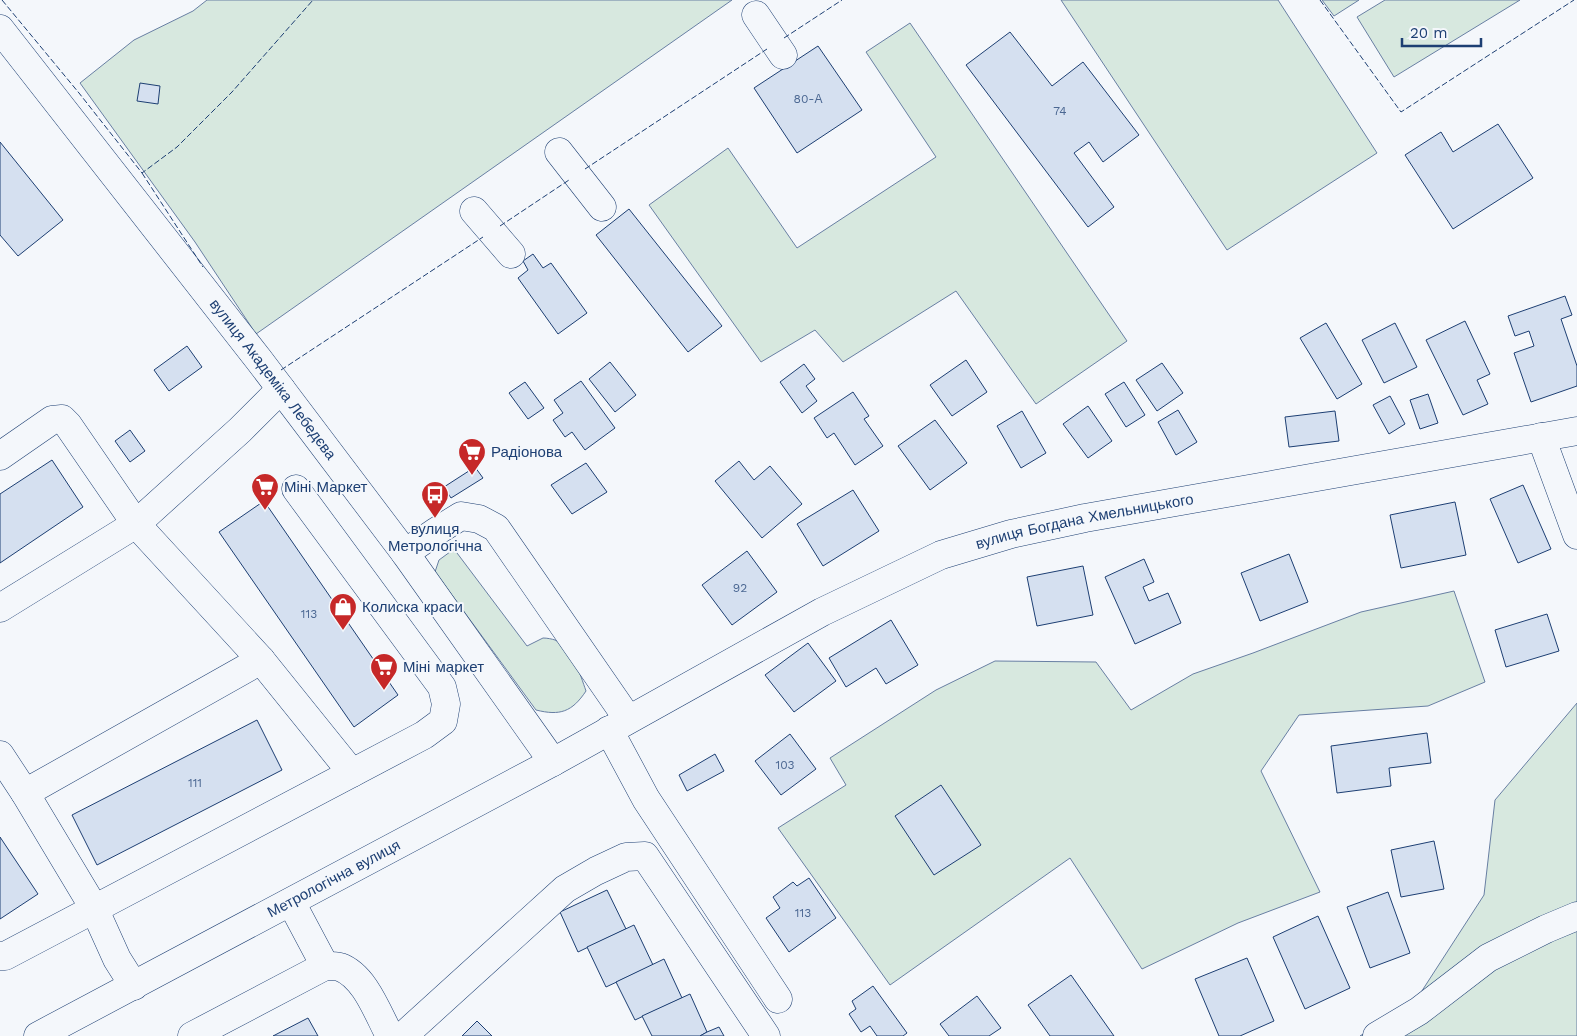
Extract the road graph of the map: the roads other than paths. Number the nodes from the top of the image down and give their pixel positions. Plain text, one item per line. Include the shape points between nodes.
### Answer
1 (756, 15) dead end
2 (0, 29) edge
3 (783, 55) dead end
4 (559, 152) dead end
5 (602, 207) dead end
6 (474, 211) dead end
7 (511, 254) dead end
8 (281, 389) junction
9 (1577, 431) edge
10 (1542, 437) junction
11 (0, 456) edge
12 (296, 489) dead end
13 (136, 524) junction
14 (1577, 535) edge
15 (406, 553) junction
16 (0, 608) edge
17 (261, 660) junction
18 (618, 724) junction
19 (0, 755) edge
20 (553, 762) junction
21 (352, 773) junction
22 (25, 793) junction
23 (290, 902) junction
24 (94, 908) junction
25 (1577, 916) edge
26 (0, 956) edge
27 (325, 966) junction
28 (134, 986) junction
29 (778, 999) dead end
30 (38, 1036) edge
31 (192, 1036) edge
32 (390, 1036) edge
33 (403, 1036) edge
34 (766, 1036) edge
35 (1378, 1036) edge

1 - 3 street
2 - 8 street, вулиця Академіка Лебедєва
4 - 5 street
6 - 7 street
8 - 13 street
8 - 15 street, вулиця Академіка Лебедєва
9 - 10 street, вулиця Богдана Хмельницького
10 - 14 street
10 - 18 street, вулиця Богдана Хмельницького via 1011,534 941,556 830,608
11 - 13 street via 52,420 62,419
12 - 21 street via 442,687 446,704 443,721 424,735
13 - 16 street
13 - 17 street
15 - 18 street via 461,516 479,519 496,528
15 - 20 street, вулиця Академіка Лебедєва
17 - 21 street
17 - 22 street
18 - 20 street, Метрологічна вулиця
18 - 29 street via 646,799
19 - 22 street
20 - 23 street, Метрологічна вулиця
21 - 24 street
22 - 24 street
23 - 27 street
23 - 28 street, Метрологічна вулиця
24 - 26 street
24 - 28 street via 117,959
25 - 35 street via 1488,958 1419,1011
27 - 31 street
27 - 32 street via 338,966 362,982
28 - 30 street, Метрологічна вулиця
33 - 34 street via 566,889 626,857 645,856

